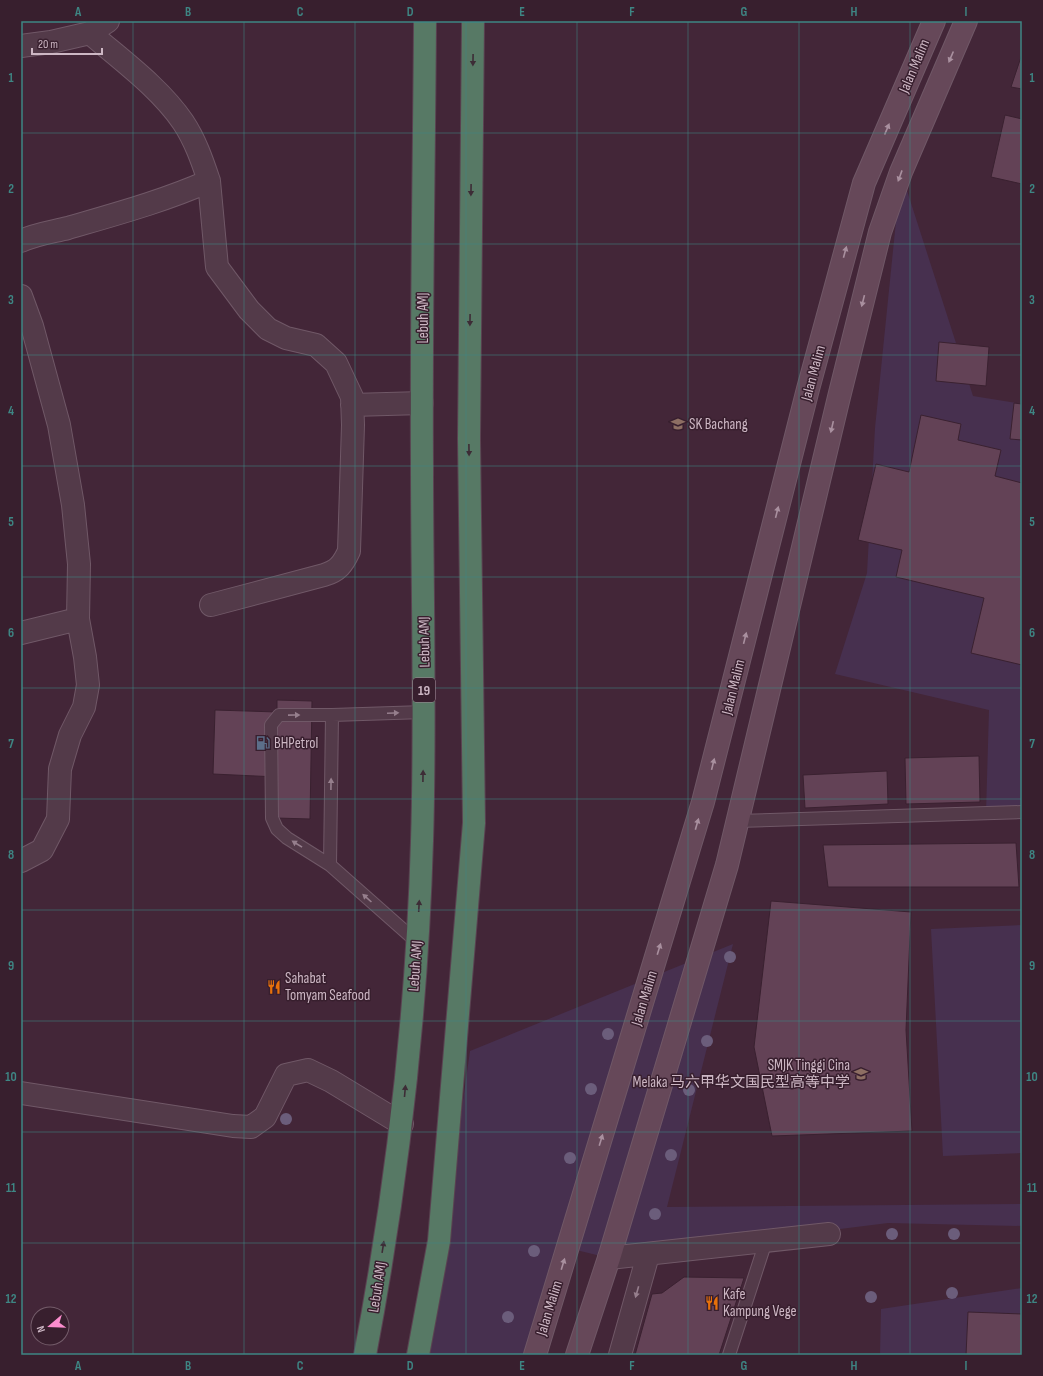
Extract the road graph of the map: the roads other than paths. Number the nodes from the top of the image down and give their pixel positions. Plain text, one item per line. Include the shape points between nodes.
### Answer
1 (108, 21) edge
2 (425, 21) edge
3 (473, 21) edge
4 (934, 21) edge
5 (966, 21) edge
6 (90, 33) junction
7 (21, 46) edge
8 (209, 181) junction
9 (21, 241) edge
10 (21, 296) edge
11 (422, 403) junction
12 (352, 405) junction
13 (211, 605) dead end
14 (78, 619) junction
15 (21, 633) edge
16 (424, 712) junction
17 (332, 715) junction
18 (1022, 812) edge
19 (737, 821) junction
20 (21, 861) edge
21 (330, 865) junction
22 (417, 942) junction
23 (21, 1093) edge
24 (402, 1124) junction
25 (829, 1234) dead end
26 (766, 1241) junction
27 (648, 1255) junction
28 (610, 1258) junction
29 (365, 1355) edge
30 (418, 1355) edge
31 (535, 1355) edge
32 (577, 1355) edge
33 (620, 1355) edge
34 (729, 1355) edge

1 - 6 street
2 - 11 highway, Lebuh AMJ / 19
3 -> 30 highway via 469,439 474,823 439,1241
31 -> 4 main road, Jalan Malim via 693,839 808,389 864,183
5 -> 19 main road, Jalan Malim via 901,172 880,232
6 - 7 street
6 - 8 street via 163,97 183,122 196,145
8 - 9 street via 174,196
8 - 12 street via 217,267 248,310 268,329 286,338 316,345 336,363 352,397
10 - 14 street via 32,326 59,424 73,505 79,564
11 - 12 street
11 - 16 highway, Lebuh AMJ / 19
12 - 13 street via 349,551 344,562 336,572
14 - 15 street
14 - 20 street via 88,685 84,707 70,735 60,769 58,819 42,850
17 -> 16 lane
22 -> 16 highway, Lebuh AMJ / 19
21 -> 17 lane
21 -> 17 lane via 276,829 272,818 271,725 278,716
18 - 19 lane
19 - 28 main road, Jalan Malim via 727,865
22 -> 21 lane
24 -> 22 highway, Lebuh AMJ / 19
23 - 24 street via 251,1127 265,1117 286,1075 308,1070
29 -> 24 highway, Lebuh AMJ / 19
25 - 26 street
26 - 27 street
26 - 34 lane
27 - 28 street
27 -> 33 street
28 - 32 main road, Jalan Malim

